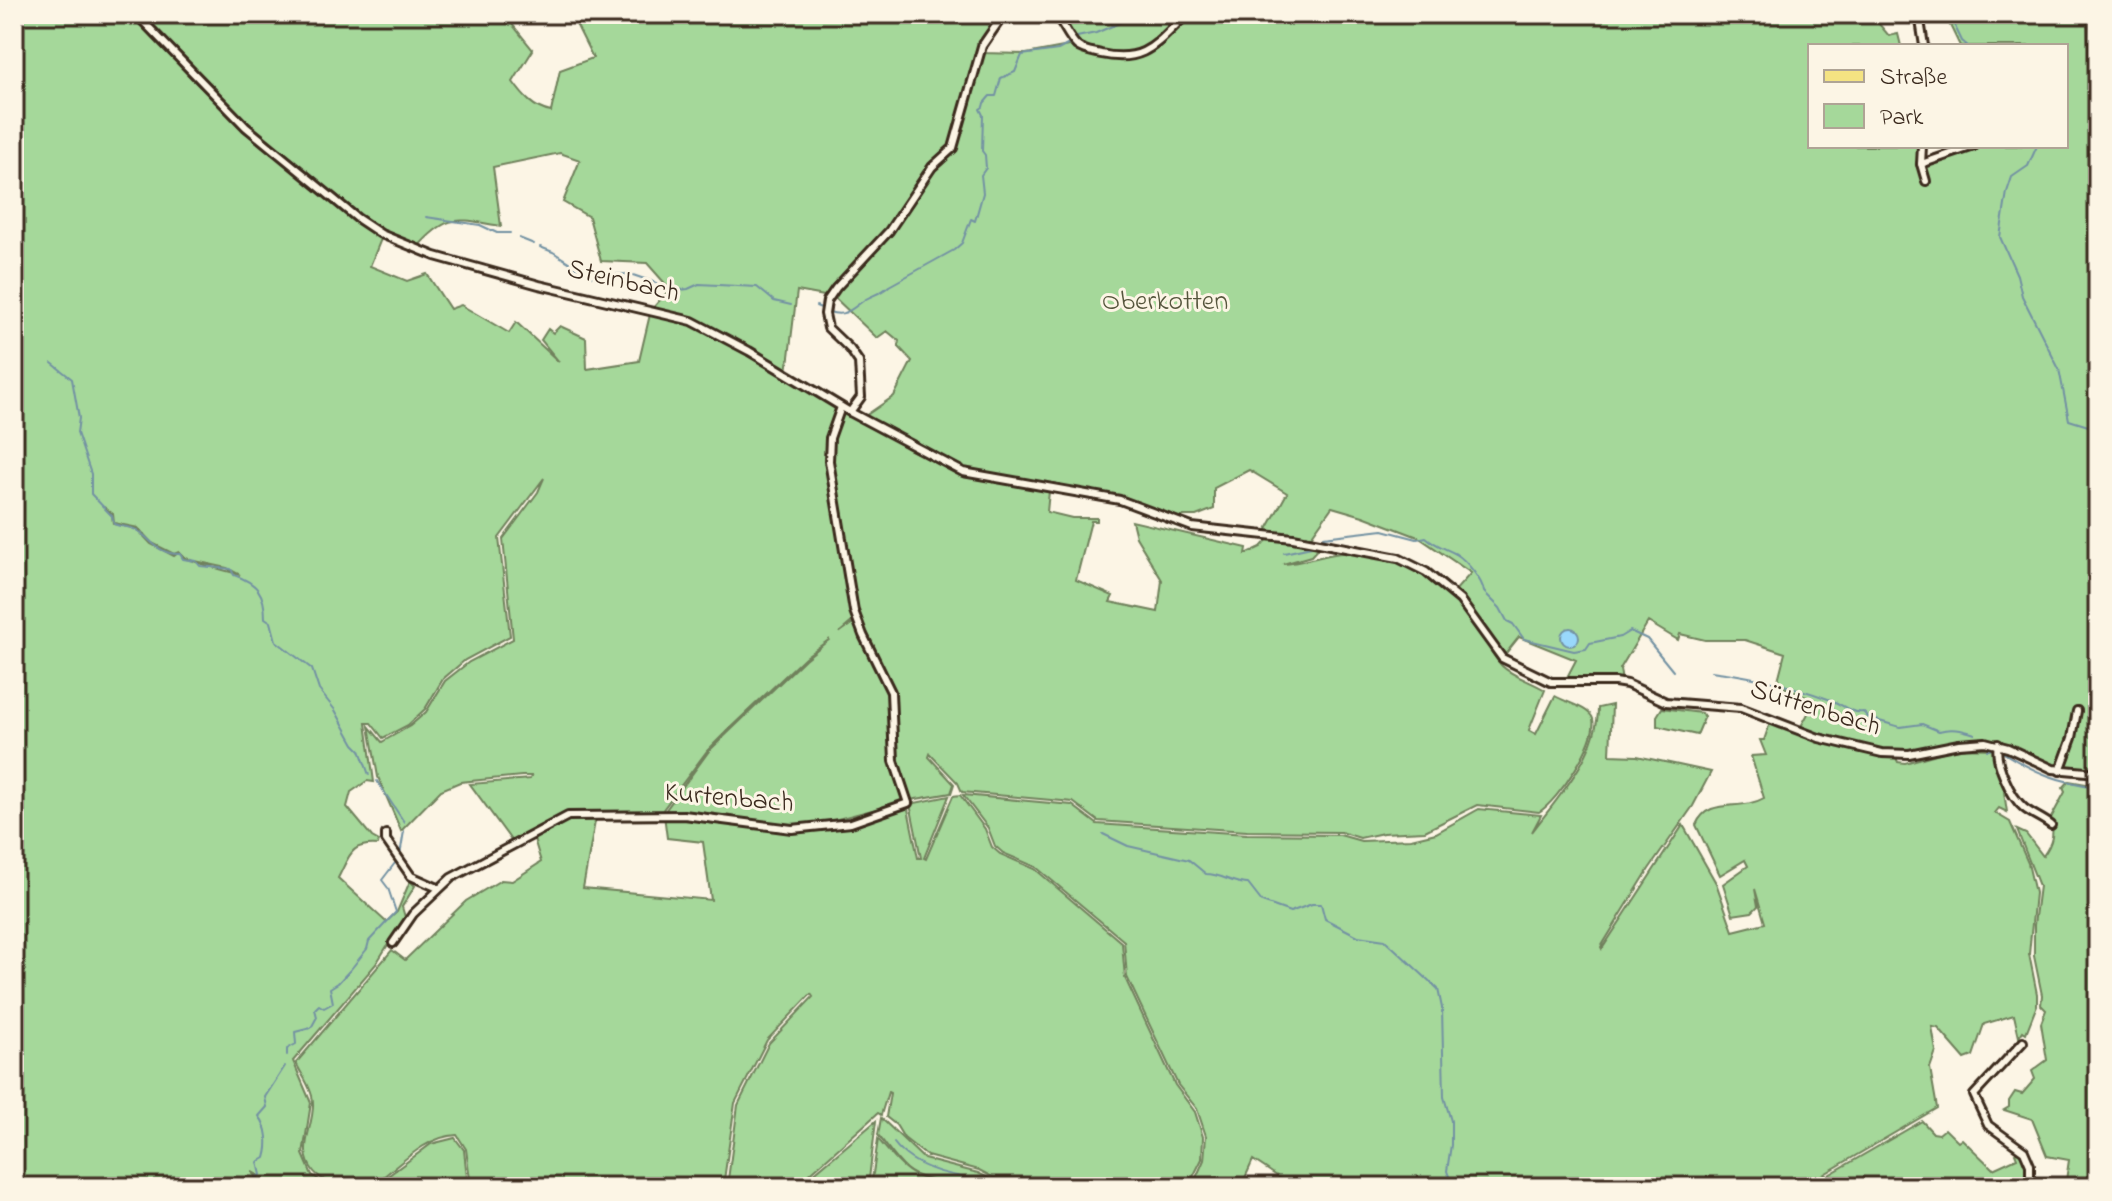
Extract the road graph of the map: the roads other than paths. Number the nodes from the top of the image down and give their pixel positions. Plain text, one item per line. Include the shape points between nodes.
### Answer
1 (136, 14) edge
2 (1004, 14) edge
3 (1055, 14) edge
4 (1187, 14) edge
5 (1919, 14) edge
6 (2096, 14) edge
7 (1924, 44) edge
8 (2098, 45) edge
9 (1922, 148) edge
10 (1968, 148) edge
11 (1921, 164) junction
12 (1926, 181) dead end
13 (841, 407) junction
14 (850, 412) junction
15 (1178, 523) joint
16 (2077, 711) dead end
17 (1998, 744) junction
18 (2060, 771) junction
19 (2098, 773) edge
20 (2051, 825) dead end
21 (386, 834) dead end
22 (438, 888) junction
23 (393, 943) dead end
24 (2023, 1042) dead end
25 (2030, 1187) edge

1 - 13 street, Steinbach via 246,127 381,234 425,254 692,321
2 - 14 street via 982,46 953,148 932,167 889,231 826,305 830,331 853,353 860,369 861,397
3 - 4 street via 1082,49 1122,57 1143,54
5 - 7 street
6 - 8 main road
9 - 11 street
10 - 11 street
11 - 12 street
13 - 14 street, Steinbach
13 - 22 street, Kurtenbach via 830,438 829,461 854,611 891,692 894,761 908,803 851,823 792,829 684,815 568,816
14 - 15 street, Steinbach via 963,472 1125,502
15 - 17 street, Süttenbach via 1293,538 1409,562 1468,609 1502,658 1551,682 1615,682 1666,702 1745,708 1799,732 1882,753 1909,754 1970,742
16 - 18 street
17 - 18 street, Süttenbach
17 - 20 street via 1996,753 2013,793 2023,807
18 - 19 street, Süttenbach
21 - 22 street via 411,876
22 - 23 street, Kurtenbach
24 - 25 street via 1974,1095 1988,1125 2024,1151

